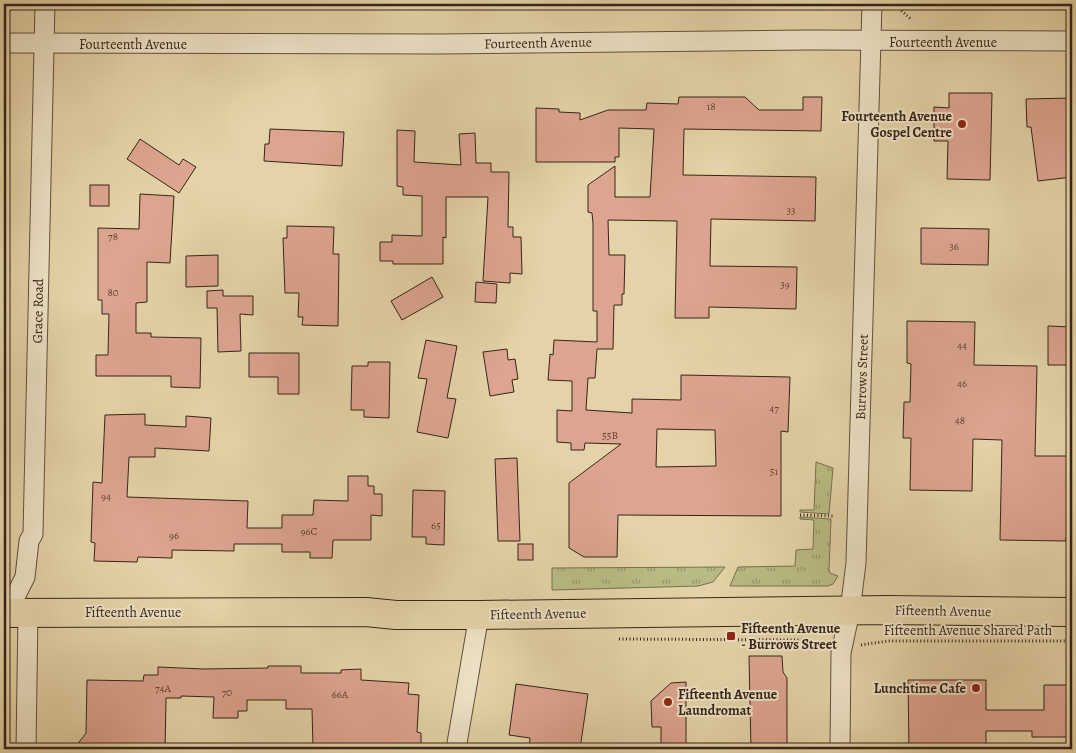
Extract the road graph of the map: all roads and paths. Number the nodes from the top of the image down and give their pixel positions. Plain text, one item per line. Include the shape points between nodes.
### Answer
1 (45, 4) edge
2 (872, 4) edge
3 (899, 4) edge
4 (913, 21) dead end
5 (871, 41) junction
6 (1072, 41) edge
7 (4, 43) edge
8 (44, 43) junction
9 (800, 514) dead end
10 (834, 516) dead end
11 (850, 610) junction
12 (1072, 612) edge
13 (13, 613) edge
14 (479, 615) junction
15 (613, 638) dead end
16 (1072, 641) edge
17 (825, 645) dead end
18 (865, 645) dead end
19 (26, 749) edge
20 (456, 749) edge
21 (840, 749) edge

1 - 8 street, Grace Road
2 - 5 street, Burrows Street
3 - 4 path
5 - 6 street, Fourteenth Avenue
5 - 8 street, Fourteenth Avenue
5 - 11 street, Burrows Street via 856,544
7 - 8 street, Fourteenth Avenue
8 - 13 street, Grace Road via 33,534 29,541 25,577
9 - 10 path
11 - 12 main road, Fifteenth Avenue
11 - 14 main road, Fifteenth Avenue
11 - 21 street, Burrows Street via 841,653
13 - 14 main road, Fifteenth Avenue via 366,612
13 - 19 street, Grace Road
14 - 20 street
15 - 17 path via 803,640
16 - 18 path, Fifteenth Avenue Shared Path via 888,641

